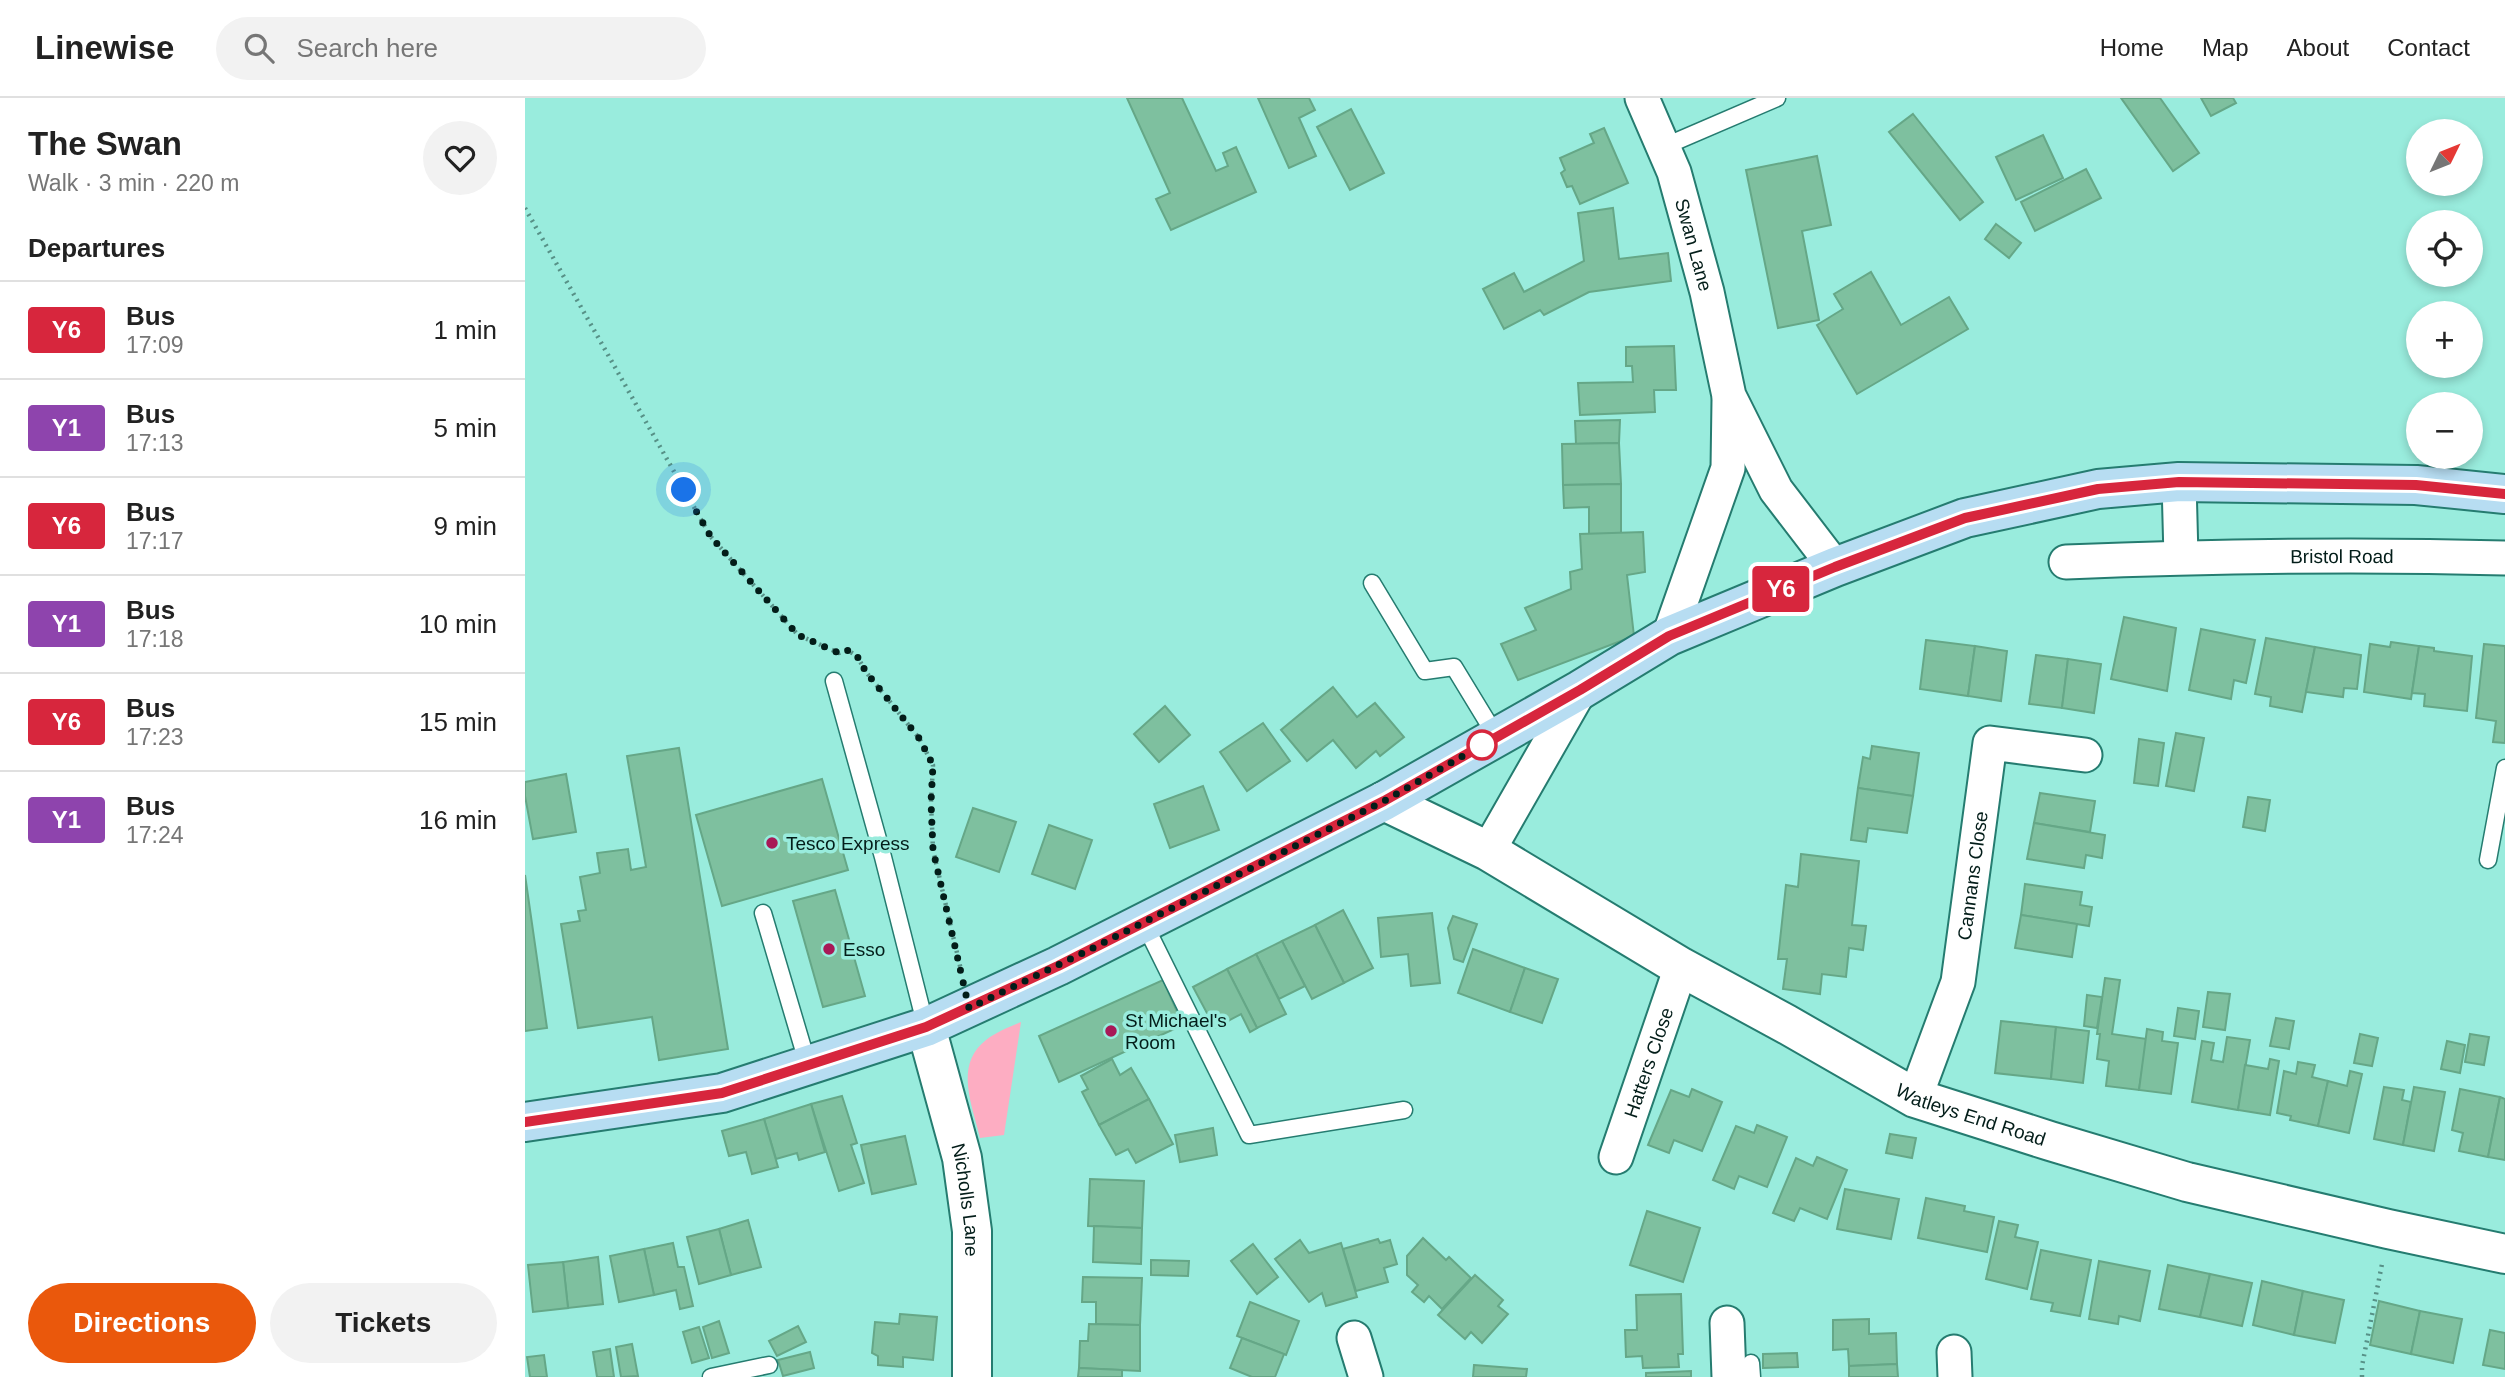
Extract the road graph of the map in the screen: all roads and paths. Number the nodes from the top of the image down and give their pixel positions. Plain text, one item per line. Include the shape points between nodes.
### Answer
1 (1642, 98) edge
2 (1777, 98) edge
3 (1663, 147) junction
4 (525, 208) edge
5 (1729, 396) junction
6 (2179, 482) junction
7 (2505, 494) edge
8 (2181, 557) junction
9 (2505, 558) edge
10 (2066, 562) dead end
11 (1835, 567) junction
12 (1372, 583) dead end
13 (1669, 636) junction
14 (834, 681) dead end
15 (1580, 690) junction
16 (1496, 736) junction
17 (2085, 755) dead end
18 (2505, 768) edge
19 (1384, 801) junction
20 (1488, 851) junction
21 (2488, 860) dead end
22 (763, 913) dead end
23 (1143, 923) junction
24 (1681, 967) junction
25 (969, 1008) junction
26 (926, 1027) junction
27 (808, 1065) junction
28 (1915, 1098) junction
29 (1404, 1110) dead end
30 (525, 1122) edge
31 (1616, 1157) dead end
32 (2388, 1229) junction
33 (2505, 1254) edge
34 (1727, 1323) dead end
35 (1353, 1338) dead end
36 (769, 1365) dead end
37 (1744, 1372) edge
38 (711, 1377) edge
39 (972, 1377) edge
40 (1366, 1377) edge
41 (2362, 1377) edge

1 - 3 street, Swan Lane
2 - 3 lane
3 - 5 street, Swan Lane via 1707,292
4 - 25 path via 711,537 798,635 857,656 919,738 933,765 933,850
5 - 11 street, Swan Lane via 1776,490
5 - 13 street, Swan Lane via 1728,468
6 - 7 main road via 2416,485
6 - 8 street
6 - 11 main road via 2098,489 1965,518
8 - 9 street, Bristol Road
8 - 10 street, Bristol Road
11 - 13 main road
12 - 16 lane via 1425,671 1454,667
13 - 15 main road
14 - 26 lane
15 - 16 main road
15 - 20 street
16 - 19 main road
17 - 28 street, Cannans Close via 1990,743 1958,982
18 - 21 lane
19 - 20 street, Watleys End Road
19 - 23 main road
20 - 24 street, Watleys End Road
22 - 27 lane
23 - 25 main road
23 - 29 lane via 1249,1135
24 - 28 street, Watleys End Road
24 - 31 street, Hatters Close
25 - 26 main road
26 - 27 main road
26 - 39 street, Nicholls Lane via 962,1158 972,1231
27 - 30 main road via 722,1093
28 - 32 street, Watleys End Road via 2187,1182
32 - 33 street, Watleys End Road
32 - 41 path
34 - 37 street
35 - 40 street
36 - 38 lane

